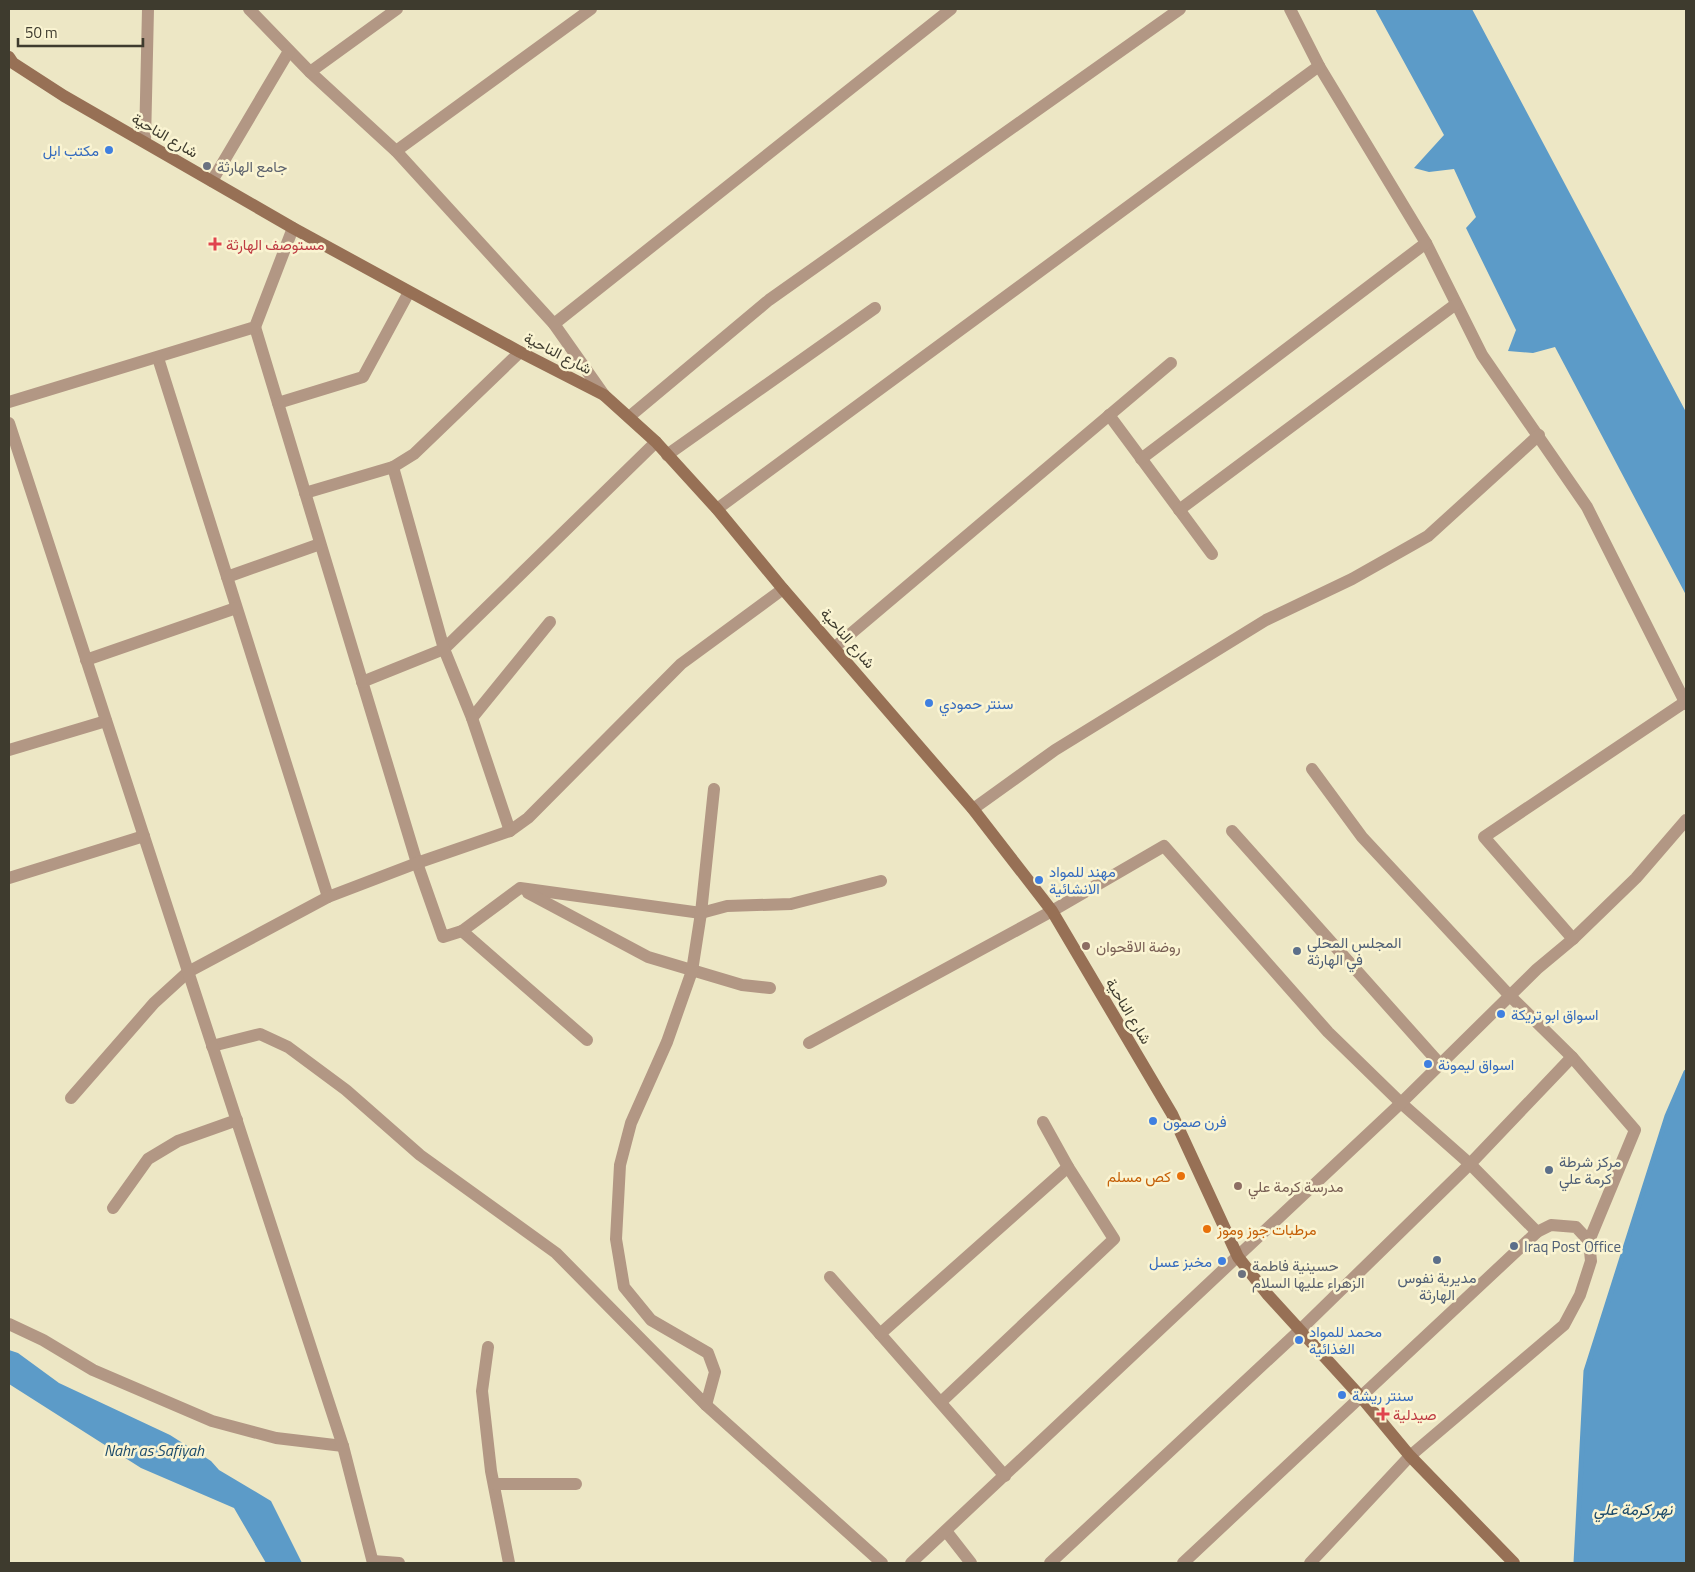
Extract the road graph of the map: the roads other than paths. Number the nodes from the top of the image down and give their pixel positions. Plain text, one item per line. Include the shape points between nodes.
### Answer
1 (148, 9) edge
2 (249, 9) edge
3 (397, 9) edge
4 (590, 9) edge
5 (950, 9) edge
6 (1180, 9) edge
7 (1290, 9) edge
8 (289, 51) junction
9 (10, 61) edge
10 (1319, 66) junction
11 (310, 72) junction
12 (145, 142) junction
13 (396, 151) junction
14 (212, 181) junction
15 (294, 228) junction
16 (1426, 243) junction
17 (409, 292) junction
18 (1456, 304) junction
19 (875, 308) dead end
20 (554, 324) junction
21 (255, 328) junction
22 (520, 352) junction
23 (158, 358) junction
24 (1171, 363) dead end
25 (604, 395) junction
26 (9, 402) edge
27 (278, 403) junction
28 (1109, 415) junction
29 (629, 417) junction
30 (9, 423) edge
31 (1539, 435) junction
32 (656, 442) junction
33 (667, 455) junction
34 (1142, 459) junction
35 (393, 467) junction
36 (305, 493) junction
37 (717, 509) junction
38 (1179, 510) junction
39 (320, 544) junction
40 (1212, 554) dead end
41 (227, 577) junction
42 (783, 590) junction
43 (236, 608) junction
44 (550, 622) dead end
45 (835, 647) junction
46 (444, 649) junction
47 (86, 660) junction
48 (362, 682) junction
49 (1686, 703) edge
50 (472, 718) junction
51 (106, 721) junction
52 (9, 750) edge
53 (1312, 769) dead end
54 (714, 789) dead end
55 (973, 809) junction
56 (1686, 820) edge
57 (510, 830) junction
58 (1232, 830) dead end
59 (144, 836) junction
60 (417, 862) junction
61 (9, 878) edge
62 (881, 881) dead end
63 (520, 888) junction
64 (328, 897) junction
65 (1052, 911) junction
66 (701, 912) junction
67 (462, 931) junction
68 (1573, 939) junction
69 (692, 971) junction
70 (188, 972) junction
71 (770, 988) dead end
72 (1510, 996) junction
73 (586, 1040) dead end
74 (809, 1043) dead end
75 (212, 1046) junction
76 (1572, 1057) junction
77 (1440, 1064) junction
78 (71, 1098) dead end
79 (1401, 1103) junction
80 (237, 1120) junction
81 (1043, 1122) dead end
82 (1470, 1164) junction
83 (1068, 1166) junction
84 (113, 1208) dead end
85 (1537, 1232) junction
86 (1589, 1241) junction
87 (1238, 1256) junction
88 (830, 1277) dead end
89 (9, 1324) edge
90 (1299, 1330) junction
91 (880, 1334) junction
92 (488, 1347) dead end
93 (1361, 1397) junction
94 (941, 1402) junction
95 (706, 1405) junction
96 (343, 1446) junction
97 (1410, 1456) junction
98 (1005, 1476) junction
99 (494, 1484) junction
100 (576, 1484) dead end
101 (946, 1531) junction
102 (373, 1562) edge
103 (399, 1563) edge
104 (509, 1563) edge
105 (882, 1563) edge
106 (910, 1563) edge
107 (971, 1563) edge
108 (1050, 1563) edge
109 (1182, 1563) edge
110 (1310, 1563) edge
111 (1514, 1563) edge

1 - 12 street
2 - 8 street
3 - 11 street
4 - 13 street
5 - 20 street
6 - 29 street via 769,300
7 - 10 street
8 - 11 street
8 - 14 street
9 - 12 main road, شارع الناحية
10 - 16 street
10 - 37 street
11 - 13 street
12 - 14 main road, شارع الناحية
13 - 20 street
14 - 15 main road, شارع الناحية
15 - 17 main road, شارع الناحية
15 - 21 street
16 - 18 street
16 - 34 street
17 - 22 main road, شارع الناحية
17 - 27 street via 363,377
18 - 31 street via 1482,355
18 - 38 street
19 - 33 street
20 - 25 street
21 - 23 street
21 - 27 street
22 - 25 main road, شارع الناحية
22 - 35 street via 414,454
23 - 26 street
23 - 41 street
24 - 28 street
25 - 29 main road, شارع الناحية
27 - 36 street
28 - 34 street
28 - 45 street
29 - 32 main road, شارع الناحية
30 - 47 street
31 - 49 street via 1587,508
31 - 55 street via 1428,536 1352,579 1266,620 1054,750
32 - 33 main road, شارع الناحية
32 - 46 street
33 - 37 main road, شارع الناحية
34 - 38 street
35 - 36 street
35 - 46 street
36 - 39 street
37 - 42 main road, شارع الناحية
38 - 40 street
39 - 41 street
39 - 48 street
41 - 43 street
42 - 45 main road, شارع الناحية
42 - 57 street via 681,664 528,818
43 - 47 street
43 - 64 street
44 - 50 street
45 - 55 main road, شارع الناحية
46 - 48 street
46 - 50 street
47 - 51 street
48 - 60 street
49 - 68 street via 1484,837
50 - 57 street
51 - 52 street
51 - 59 street
53 - 72 street via 1362,837
54 - 66 street
55 - 65 main road, شارع الناحية
56 - 68 street via 1636,878
57 - 60 street
58 - 77 street
59 - 61 street
59 - 70 street
60 - 64 street
60 - 67 street via 442,937
62 - 66 street via 790,904 727,906
63 - 66 street
63 - 67 street
63 - 69 street via 648,957
64 - 70 street
65 - 74 street
65 - 79 street via 1164,846 1328,1032
65 - 87 main road, شارع الناحية via 1172,1114
66 - 69 street
67 - 73 street
68 - 72 street
69 - 71 street via 742,985
69 - 95 street via 667,1042 632,1123 620,1165 616,1239 624,1287 651,1320 708,1353 715,1372
70 - 75 street
70 - 78 street via 154,1003
72 - 76 street
72 - 77 street
75 - 80 street
75 - 95 street via 260,1034 288,1047 346,1090 420,1155 556,1253
76 - 82 street
76 - 86 street via 1636,1130
77 - 79 street
79 - 82 street
79 - 87 street
80 - 84 street via 178,1141 148,1159
80 - 96 street
81 - 83 street
82 - 85 street
82 - 90 street
83 - 91 street
83 - 94 street via 1114,1239
85 - 86 street via 1551,1225 1576,1227
85 - 93 street
86 - 97 street via 1590,1262 1580,1295 1564,1325
87 - 90 main road, شارع الناحية
87 - 98 street
88 - 91 street
89 - 96 street via 92,1370 212,1421 276,1438
90 - 93 main road, شارع الناحية
90 - 108 street
91 - 94 street
92 - 99 street via 482,1391
93 - 97 main road, شارع الناحية
93 - 109 street
94 - 98 street
95 - 105 street
96 - 102 street
97 - 110 street
97 - 111 main road, شارع الناحية
98 - 101 street
99 - 100 street
99 - 104 street
101 - 106 street
101 - 107 street
102 - 103 street

